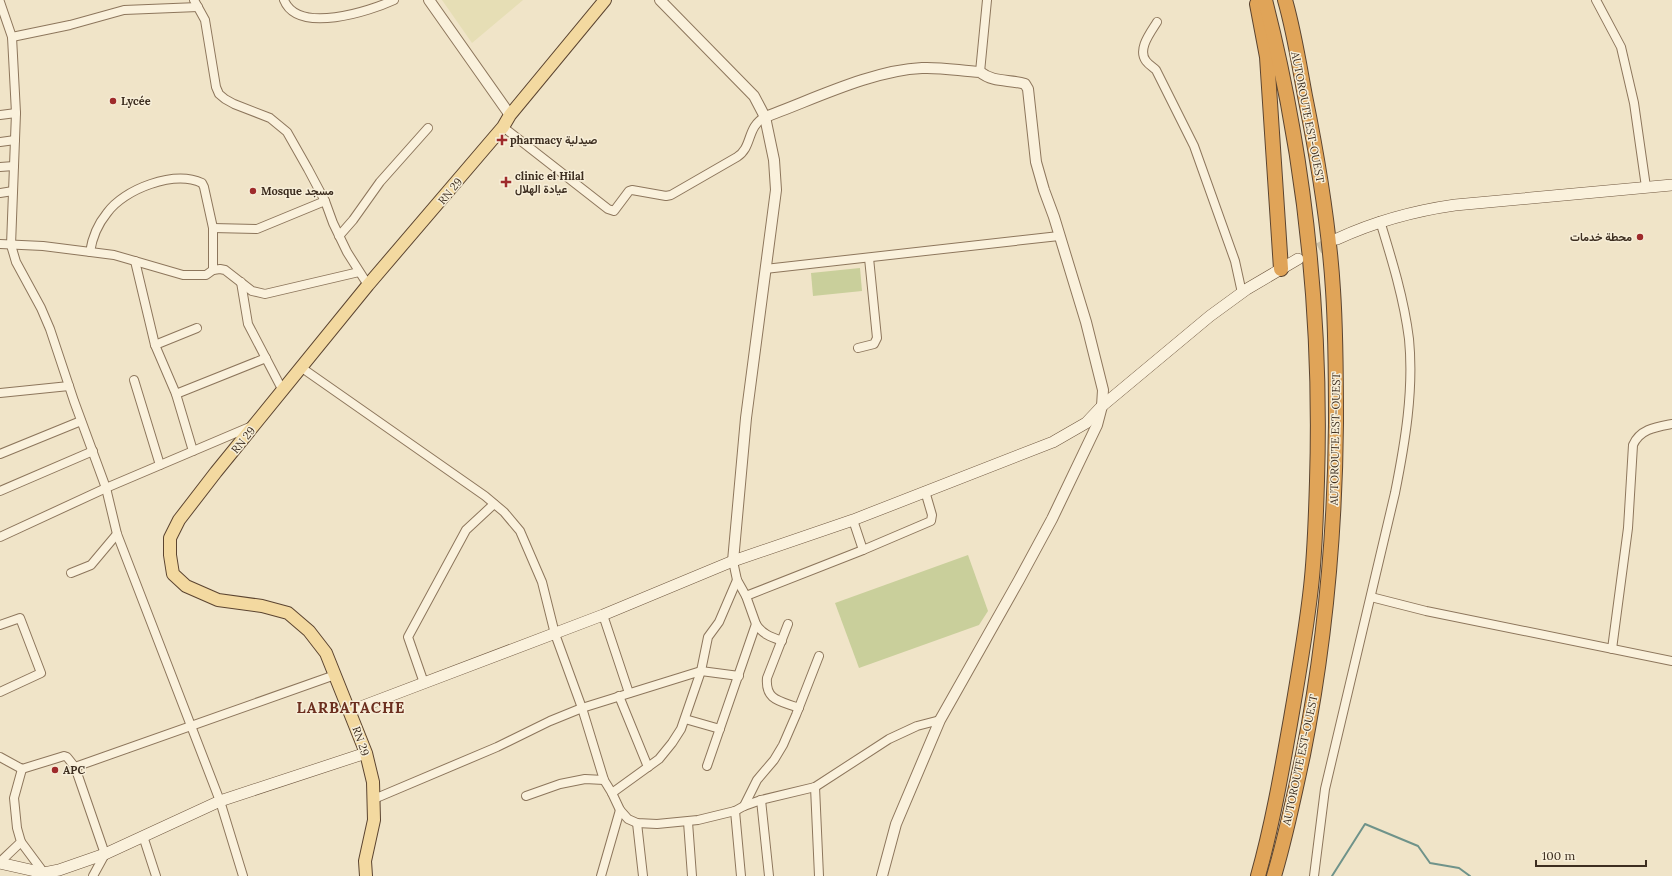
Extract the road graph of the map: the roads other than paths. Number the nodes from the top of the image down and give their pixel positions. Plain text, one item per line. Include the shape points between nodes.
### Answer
1 (284, 0) edge
2 (394, 0) edge
3 (429, 0) edge
4 (605, 0) edge
5 (660, 0) edge
6 (987, 0) edge
7 (1257, 0) edge
8 (1265, 0) edge
9 (1285, 0) edge
10 (1596, 0) edge
11 (0, 2) edge
12 (196, 3) edge
13 (1157, 22) dead end
14 (12, 37) junction
15 (980, 72) junction
16 (16, 113) junction
17 (0, 115) edge
18 (510, 115) junction
19 (765, 117) junction
20 (502, 127) junction
21 (428, 128) dead end
22 (15, 140) junction
23 (0, 142) edge
24 (14, 166) junction
25 (0, 168) edge
26 (1672, 186) edge
27 (1646, 187) junction
28 (13, 191) junction
29 (0, 193) edge
30 (325, 201) junction
31 (1380, 221) junction
32 (213, 228) junction
33 (339, 236) junction
34 (1059, 236) junction
35 (1337, 239) tunnel mouth
36 (0, 244) edge
37 (11, 246) junction
38 (90, 252) junction
39 (869, 258) junction
40 (1298, 259) tunnel mouth
41 (135, 260) junction
42 (765, 269) junction
43 (1281, 269) junction
44 (213, 270) junction
45 (359, 272) junction
46 (241, 282) junction
47 (368, 285) junction
48 (1242, 293) junction
49 (197, 328) dead end
50 (155, 345) junction
51 (858, 348) dead end
52 (266, 358) junction
53 (302, 368) junction
54 (134, 380) dead end
55 (69, 386) junction
56 (283, 391) junction
57 (0, 393) edge
58 (176, 394) junction
59 (1102, 406) junction
60 (81, 421) junction
61 (1672, 424) edge
62 (255, 425) junction
63 (92, 451) junction
64 (193, 451) junction
65 (0, 454) edge
66 (160, 465) junction
67 (106, 488) junction
68 (0, 491) edge
69 (925, 491) junction
70 (494, 504) junction
71 (853, 520) junction
72 (117, 534) junction
73 (0, 537) edge
74 (863, 550) junction
75 (733, 561) junction
76 (70, 573) dead end
77 (737, 580) junction
78 (746, 596) junction
79 (1371, 597) junction
80 (603, 615) junction
81 (756, 624) junction
82 (788, 624) dead end
83 (0, 625) edge
84 (555, 634) junction
85 (782, 641) junction
86 (1612, 649) junction
87 (819, 656) dead end
88 (1672, 661) edge
89 (701, 671) junction
90 (335, 675) junction
91 (739, 676) junction
92 (424, 683) junction
93 (0, 692) edge
94 (628, 693) junction
95 (619, 696) junction
96 (582, 708) junction
97 (799, 708) junction
98 (350, 711) junction
99 (685, 719) junction
100 (940, 720) junction
101 (191, 726) junction
102 (720, 729) junction
103 (366, 752) junction
104 (0, 757) edge
105 (707, 766) dead end
106 (75, 767) junction
107 (648, 767) junction
108 (22, 769) junction
109 (604, 780) junction
110 (815, 787) junction
111 (612, 793) junction
112 (526, 796) dead end
113 (374, 799) junction
114 (761, 800) junction
115 (220, 802) junction
116 (744, 806) junction
117 (620, 810) junction
118 (735, 811) junction
119 (688, 822) junction
120 (637, 823) junction
121 (144, 836) junction
122 (22, 842) junction
123 (105, 854) junction
124 (0, 863) edge
125 (44, 873) junction
126 (93, 876) edge
127 (156, 876) edge
128 (244, 876) edge
129 (366, 876) edge
130 (602, 876) edge
131 (643, 876) edge
132 (692, 876) edge
133 (742, 876) edge
134 (769, 876) edge
135 (819, 876) edge
136 (882, 876) edge
137 (1258, 876) edge
138 (1274, 876) edge
139 (1314, 876) edge

1 - 2 street via 296,14 328,18 355,14
3 - 18 street
4 - 18 main road, RN 29 / RN 29
5 - 19 street via 754,96
6 - 15 street
7 - 43 highway via 1267,57
8 - 137 highway, AUTOROUTE EST-OUEST via 1281,65 1303,206 1313,291 1318,430 1311,587 1302,655 1276,800
9 - 138 highway, AUTOROUTE EST-OUEST via 1309,113 1326,214 1335,328 1336,433 1331,560 1318,674 1290,814
10 - 27 street via 1621,47 1635,110
11 - 14 street
12 - 14 street via 124,10 64,27
12 - 30 street via 205,20 219,94 234,104 270,118 287,132
13 - 48 street via 1146,40 1146,61 1156,70 1194,146 1235,261
14 - 16 street
15 - 19 street via 923,68 890,72
15 - 34 street via 986,78 1025,84 1028,89 1036,162
16 - 17 street
16 - 22 street
18 - 20 main road, RN 29 / RN 29
19 - 20 street via 755,125 746,148 737,157 671,195 629,191 614,211
19 - 42 street via 774,160 776,190
20 - 47 main road, RN 29 / RN 29
21 - 33 street via 380,182
22 - 23 street
22 - 24 street
24 - 25 street
24 - 28 street
26 - 27 main road
27 - 31 main road via 1455,205
28 - 29 street
28 - 37 street
30 - 32 street via 257,229
30 - 33 street
31 - 35 main road
31 - 79 street via 1404,305 1410,368 1400,468
32 - 38 street via 202,183 191,179 161,181 130,193 107,212 92,239
32 - 44 street
33 - 45 street
34 - 39 street
34 - 59 street via 1086,322 1103,390
36 - 37 street
37 - 38 street via 43,246
37 - 55 street via 16,262 41,308
38 - 41 street
39 - 42 street
39 - 51 street via 877,338 874,344
40 - 43 main road
41 - 44 street via 183,275 206,275
41 - 50 street
42 - 75 street via 746,418
43 - 48 main road
44 - 46 street via 225,270
45 - 46 street via 265,294 252,291
45 - 47 street
46 - 52 street via 248,324
47 - 53 main road, RN 29 / RN 29
48 - 59 main road via 1210,316
49 - 50 street
50 - 58 street
52 - 56 street
52 - 58 street
53 - 56 main road, RN 29 / RN 29
53 - 70 street
54 - 66 street
55 - 57 street
55 - 60 street
56 - 62 main road, RN 29 / RN 29
58 - 64 street
59 - 69 main road via 1086,423 1053,442
59 - 100 street via 1097,425 1044,532
60 - 63 street
60 - 65 street
61 - 86 street via 1642,433 1636,438 1634,445 1627,534
62 - 64 street
62 - 90 main road, RN 29 / RN 29 via 179,520 170,538 173,574 186,586 218,600 262,606 288,613 318,642 326,653
63 - 67 street
63 - 68 street
64 - 66 street
66 - 67 street
67 - 72 street
67 - 73 street
69 - 71 main road
69 - 74 street via 932,515 931,521
70 - 84 street via 520,532 542,582
70 - 92 street via 466,530 408,637
71 - 74 street
71 - 75 main road
72 - 76 street via 91,565
72 - 101 street
74 - 78 street
75 - 77 street
75 - 80 main road
77 - 78 street
77 - 89 street via 719,622 708,637
78 - 81 street
79 - 86 street via 1426,611
79 - 139 street via 1325,789
80 - 84 main road
80 - 94 street
81 - 85 street via 765,634
81 - 91 street
82 - 85 street
83 - 93 street via 20,618 41,673
84 - 92 main road
84 - 96 street
85 - 97 street via 767,678 766,688 768,694 776,699
86 - 88 street
87 - 97 street
89 - 91 street
89 - 94 street
89 - 99 street
90 - 98 main road, RN 29 / RN 29
90 - 101 street
91 - 102 street
92 - 98 main road
94 - 95 street
95 - 96 street
95 - 107 street
96 - 109 street
96 - 113 street
97 - 116 street via 777,755 757,780
98 - 103 main road, RN 29 / RN 29
99 - 102 street
99 - 107 street via 672,743 659,759
100 - 110 street via 889,738
100 - 136 street via 896,824
101 - 106 street
101 - 115 street
102 - 105 street
103 - 113 main road, RN 29 / RN 29
103 - 115 main road
104 - 108 street
106 - 108 street via 67,757 62,756
106 - 123 street
107 - 111 street
108 - 122 street via 14,798 17,828
109 - 111 street
109 - 112 street via 585,779 560,784
110 - 114 street
110 - 135 street
111 - 117 street
113 - 129 main road, RN 29 / RN 29 via 374,820 365,861
114 - 116 street
114 - 134 street
115 - 121 main road
115 - 128 street
116 - 118 street
117 - 120 street via 628,819
117 - 130 street
118 - 119 street
118 - 133 street
119 - 120 street
119 - 132 street
120 - 131 street
121 - 123 main road
121 - 127 street
122 - 124 street
122 - 125 street
123 - 125 main road
123 - 126 street
124 - 125 main road

